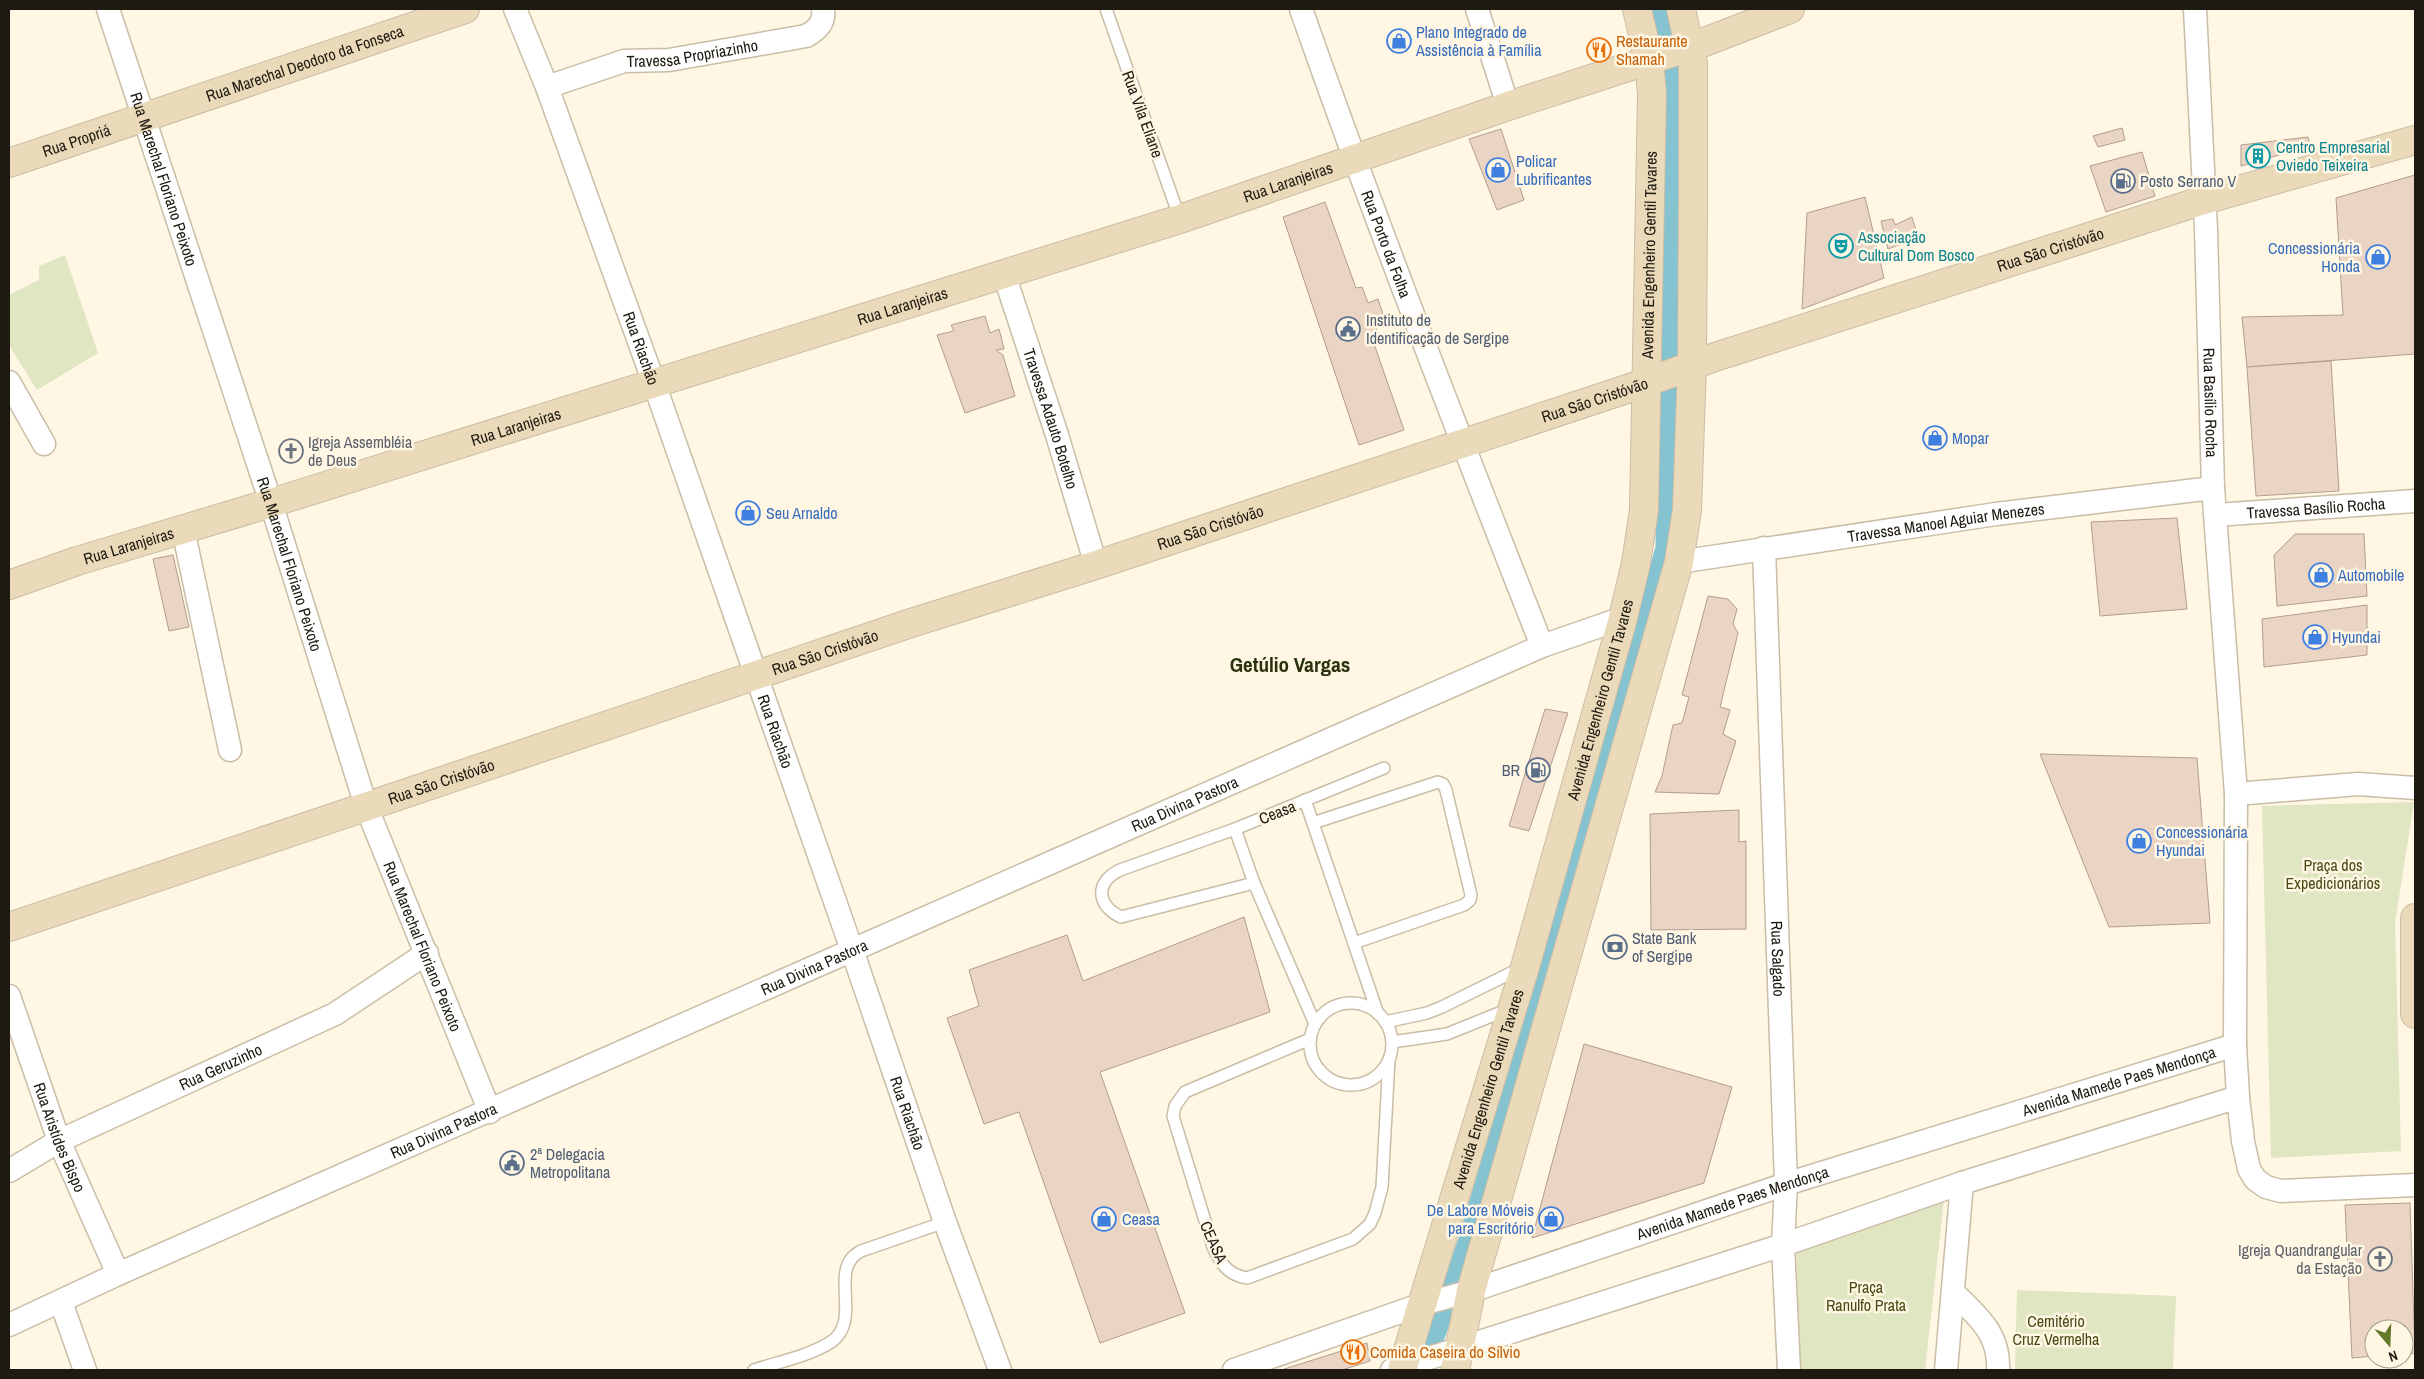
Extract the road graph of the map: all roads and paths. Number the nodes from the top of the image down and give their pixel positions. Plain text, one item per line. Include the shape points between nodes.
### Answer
1 (108, 9) edge
2 (465, 9) edge
3 (515, 9) edge
4 (823, 9) edge
5 (1106, 9) edge
6 (1301, 9) edge
7 (1477, 9) edge
8 (1637, 9) edge
9 (1681, 9) edge
10 (1790, 9) edge
11 (2195, 9) edge
12 (1686, 48) junction
13 (1651, 60) junction
14 (547, 87) junction
15 (1508, 106) junction
16 (144, 116) junction
17 (2415, 140) edge
18 (1353, 159) junction
19 (9, 163) edge
20 (2204, 200) junction
21 (1180, 219) junction
22 (1004, 274) junction
23 (1690, 366) junction
24 (9, 382) edge
25 (1647, 382) junction
26 (654, 383) junction
27 (44, 444) dead end
28 (1462, 444) junction
29 (2213, 488) junction
30 (2415, 501) edge
31 (271, 503) junction
32 (2216, 515) junction
33 (183, 530) junction
34 (1764, 548) junction
35 (1679, 562) junction
36 (1096, 565) junction
37 (9, 585) edge
38 (1622, 618) junction
39 (1542, 646) junction
40 (756, 674) junction
41 (230, 750) dead end
42 (1384, 768) dead end
43 (2415, 788) edge
44 (2236, 794) junction
45 (1305, 800) junction
46 (366, 806) junction
47 (1313, 823) junction
48 (1234, 829) junction
49 (1254, 883) junction
50 (2415, 918) edge
51 (9, 927) edge
52 (1354, 943) junction
53 (852, 950) junction
54 (427, 954) junction
55 (1525, 966) junction
56 (9, 996) edge
57 (1511, 1008) junction
58 (2415, 1014) edge
59 (1382, 1018) junction
60 (1315, 1024) junction
61 (1310, 1039) junction
62 (1392, 1042) junction
63 (2235, 1045) junction
64 (1389, 1059) junction
65 (2238, 1097) junction
66 (490, 1112) junction
67 (59, 1141) junction
68 (9, 1171) edge
69 (1962, 1183) junction
70 (1786, 1184) junction
71 (2415, 1185) edge
72 (945, 1222) junction
73 (1783, 1245) junction
74 (118, 1274) junction
75 (1467, 1292) junction
76 (1953, 1292) junction
77 (61, 1302) junction
78 (1428, 1303) junction
79 (9, 1325) edge
80 (1456, 1355) edge
81 (1402, 1367) edge
82 (85, 1370) edge
83 (754, 1370) edge
84 (1000, 1370) edge
85 (1234, 1370) edge
86 (1789, 1370) edge
87 (1946, 1370) edge
88 (1998, 1370) edge

1 - 16 street, Rua Marechal Floriano Peixoto
2 - 16 main road, Rua Marechal Deodoro da Fonseca
3 - 14 street, Rua Riachão
4 - 14 street, Travessa Propriazinho via 821,24 806,36 669,60 624,61
5 - 21 lane, Rua Vila Eliane
6 - 18 street, Rua Porto da Folha
7 - 15 street
8 - 13 main road, Avenida Engenheiro Gentil Tavares
9 - 12 main road
10 - 12 main road, Rua Laranjeiras
11 - 20 street, Rua Basílio Rocha
12 - 13 main road, Rua Laranjeiras
12 - 23 main road via 1693,74
13 - 15 main road, Rua Laranjeiras
13 - 25 main road, Avenida Engenheiro Gentil Tavares
14 - 26 street, Rua Riachão
15 - 18 main road, Rua Laranjeiras
16 - 19 main road, Rua Propriá
16 - 31 street, Rua Marechal Floriano Peixoto
17 - 20 main road, Rua São Cristóvão
18 - 21 main road, Rua Laranjeiras
18 - 28 street, Rua Porto da Folha via 1376,211
20 - 23 main road, Rua São Cristóvão
20 - 29 street, Rua Basílio Rocha
21 - 22 main road, Rua Laranjeiras
22 - 26 main road, Rua Laranjeiras
22 - 36 street, Travessa Adauto Botelho
23 - 25 main road, Rua São Cristóvão
23 - 35 main road via 1687,510
24 - 27 street
25 - 28 main road, Rua São Cristóvão
25 - 38 main road, Avenida Engenheiro Gentil Tavares via 1644,510 1636,563
26 - 31 main road, Rua Laranjeiras
26 - 40 street, Rua Riachão
28 - 36 main road, Rua São Cristóvão
28 - 39 street, Rua Porto da Folha
29 - 32 street, Rua Basílio Rocha
29 - 34 street, Travessa Manoel Aguiar Menezes via 1996,514
30 - 32 street, Travessa Basílio Rocha
31 - 33 main road, Rua Laranjeiras
31 - 46 street, Rua Marechal Floriano Peixoto
32 - 44 street, Rua Basílio Rocha
33 - 37 main road, Rua Laranjeiras
33 - 41 street
34 - 35 street, Travessa Manoel Aguiar Menezes
34 - 70 street, Rua Salgado
35 - 75 main road
36 - 40 main road, Rua São Cristóvão
38 - 39 street, Rua Divina Pastora
38 - 55 main road, Avenida Engenheiro Gentil Tavares
39 - 53 street, Rua Divina Pastora
40 - 46 main road, Rua São Cristóvão
40 - 53 street, Rua Riachão
42 - 45 lane
43 - 44 street via 2358,784
44 - 63 street
45 - 47 lane, Ceasa
45 - 48 lane, Ceasa
46 - 51 main road, Rua São Cristóvão
46 - 54 street, Rua Marechal Floriano Peixoto
47 - 52 lane, Ceasa
47 - 52 lane via 1438,782 1446,790 1470,900 1464,905
48 - 49 lane
48 - 49 lane, Ceasa via 1115,872 1102,884 1102,897 1112,913 1122,917
49 - 60 lane
50 - 58 main road
52 - 59 lane, Ceasa
53 - 66 street, Rua Divina Pastora
53 - 72 street, Rua Riachão
54 - 66 street, Rua Marechal Floriano Peixoto
54 - 67 street, Rua Geruzinho via 336,1014
55 - 57 main road, Avenida Engenheiro Gentil Tavares
55 - 59 lane via 1427,1013
56 - 67 street, Rua Aristídes Bispo
57 - 62 lane via 1447,1034
57 - 78 main road, Avenida Engenheiro Gentil Tavares
59 - 60 lane via 1364,1006 1348,1003 1326,1012
59 - 62 lane, Ceasa
60 - 61 lane, Ceasa
61 - 64 lane, Ceasa via 1311,1054 1317,1068 1341,1084 1370,1080 1378,1075
61 - 64 lane, CEASA via 1185,1092 1175,1106 1175,1122 1213,1247 1221,1264 1237,1276 1247,1278 1353,1239 1370,1224 1382,1187
62 - 64 lane, Ceasa
63 - 65 street
63 - 70 street, Avenida Mamede Paes Mendonça
65 - 69 street
65 - 71 street via 2249,1169 2266,1187 2281,1191
66 - 74 street, Rua Divina Pastora
67 - 68 street, Rua Geruzinho
67 - 74 street, Rua Aristídes Bispo
69 - 73 street
69 - 76 street
70 - 73 street, Rua Salgado
70 - 75 street, Avenida Mamede Paes Mendonça
72 - 83 lane via 861,1251 851,1258 847,1270 846,1312 841,1329 832,1341
72 - 84 street, Rua Riachão
73 - 80 street
73 - 86 street, Rua Salgado
74 - 77 street, Rua Divina Pastora
75 - 78 street, Avenida Mamede Paes Mendonça
75 - 80 main road
76 - 87 street
76 - 88 street via 1987,1326 1999,1358
77 - 79 street, Rua Divina Pastora
77 - 82 street
78 - 81 main road, Avenida Engenheiro Gentil Tavares
78 - 85 street, Avenida Mamede Paes Mendonça
80 - 81 street

